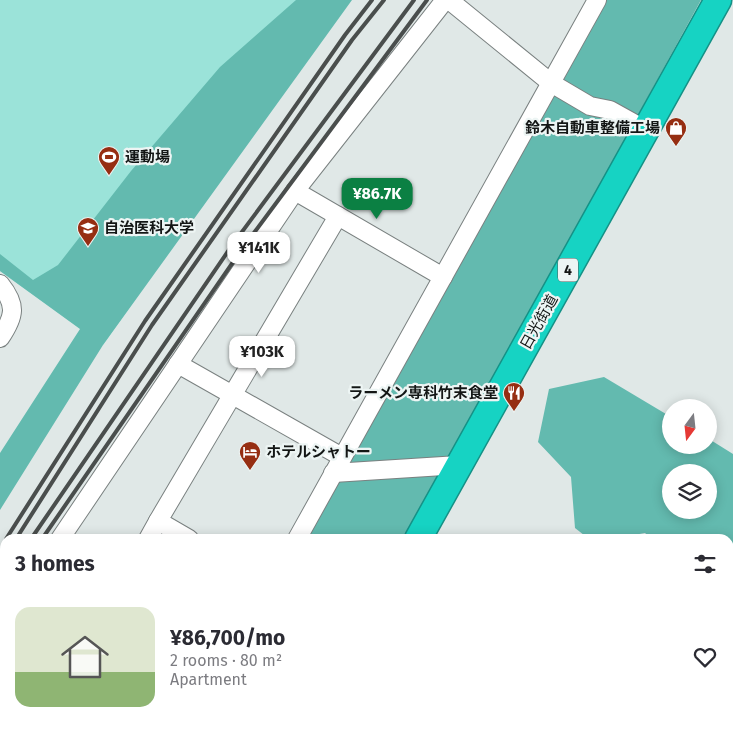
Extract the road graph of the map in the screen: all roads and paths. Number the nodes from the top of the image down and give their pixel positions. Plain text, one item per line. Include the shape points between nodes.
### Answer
1 (445, 0) edge
2 (450, 0) edge
3 (597, 0) edge
4 (718, 0) edge
5 (551, 83) junction
6 (646, 130) junction
7 (295, 191) junction
8 (338, 216) junction
9 (443, 277) junction
10 (0, 284) edge
11 (0, 338) edge
12 (178, 364) junction
13 (233, 395) junction
14 (342, 457) junction
15 (459, 464) junction
16 (333, 473) junction
17 (158, 521) junction
18 (63, 534) edge
19 (151, 534) edge
20 (180, 534) edge
21 (300, 534) edge
22 (421, 534) edge

1 - 7 street
2 - 5 street
3 - 5 street
4 - 6 highway, 日光街道 / 4
5 - 6 street via 590,106 610,110
5 - 9 street
6 - 15 highway, 日光街道 / 4
7 - 8 street
7 - 12 street
8 - 9 street
8 - 13 street
9 - 14 street
10 - 11 street via 13,308 9,324
12 - 13 street
12 - 18 street
13 - 14 street
13 - 17 street
14 - 16 street
15 - 16 street
15 - 22 highway, 日光街道 / 4
16 - 21 street
17 - 19 street
17 - 20 street

